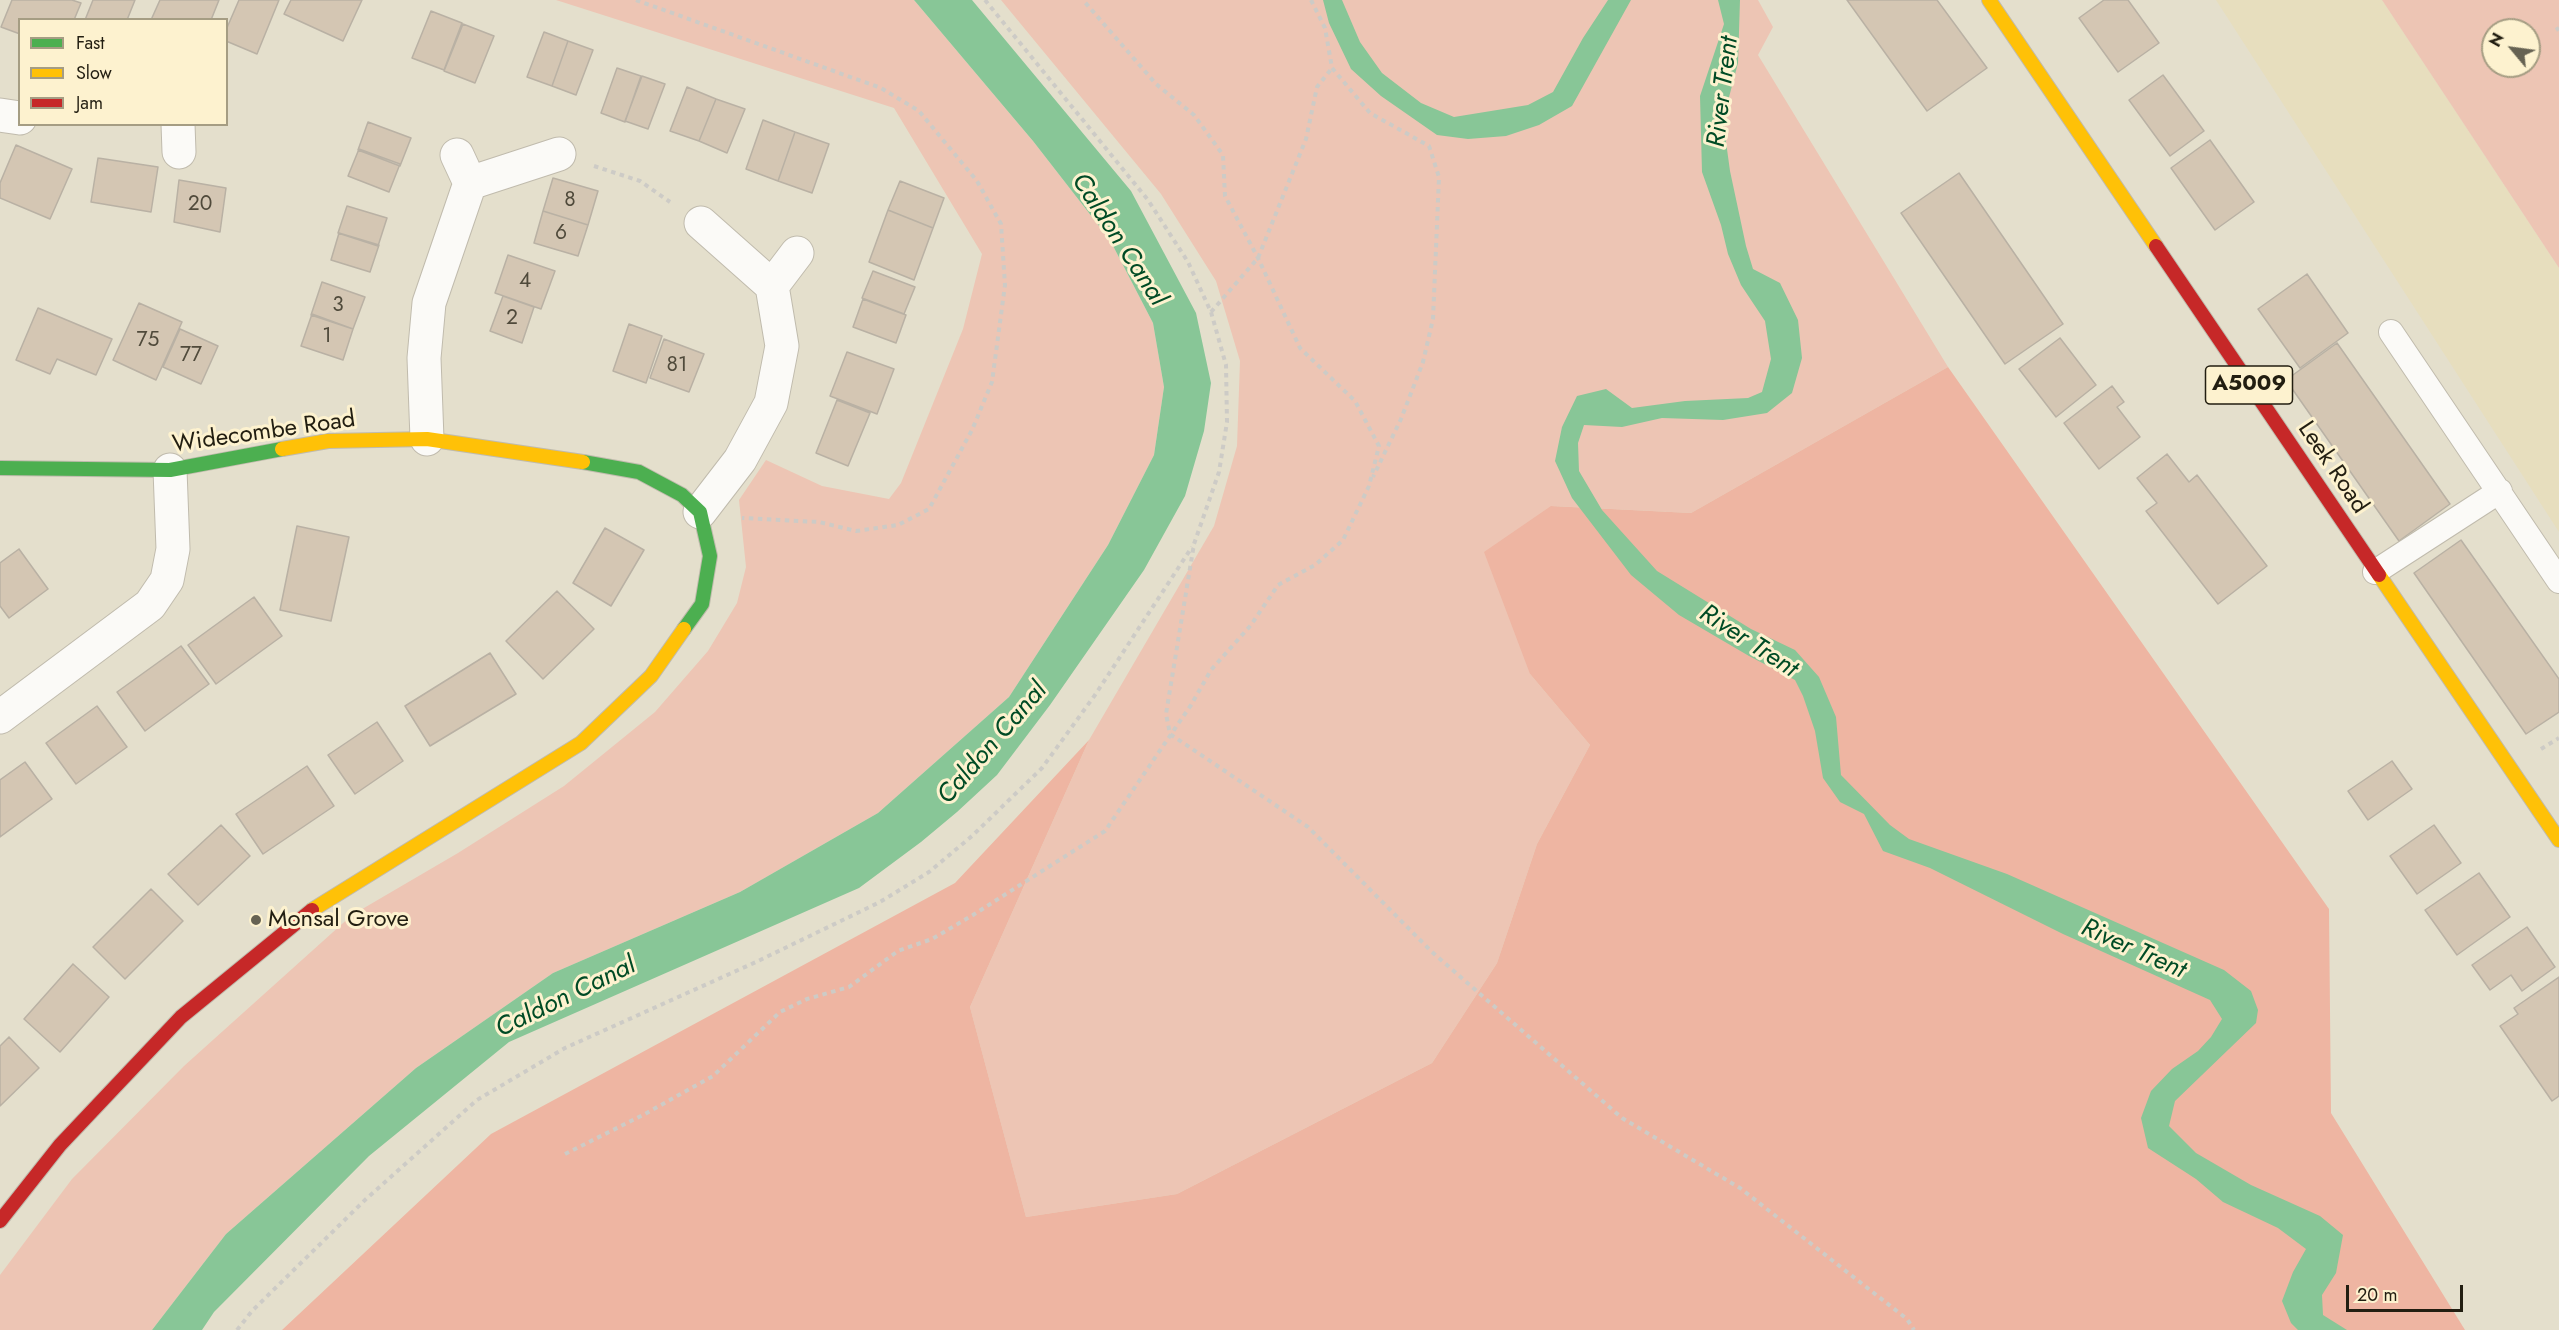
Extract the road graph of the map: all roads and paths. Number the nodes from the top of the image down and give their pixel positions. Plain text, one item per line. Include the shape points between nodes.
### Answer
1 (636, 0) edge
2 (985, 0) edge
3 (1083, 0) edge
4 (1311, 0) edge
5 (1989, 0) edge
6 (1332, 68) junction
7 (0, 115) edge
8 (18, 118) edge
9 (559, 154) joint
10 (701, 223) joint
11 (797, 253) dead end
12 (1258, 258) junction
13 (772, 286) junction
14 (1211, 312) junction
15 (2391, 332) dead end
16 (427, 439) junction
17 (0, 468) edge
18 (170, 470) junction
19 (1369, 486) junction
20 (2500, 491) junction
21 (701, 517) junction
22 (1194, 544) junction
23 (2375, 572) junction
24 (2559, 581) edge
25 (0, 717) edge
26 (1170, 734) junction
27 (2559, 840) edge
28 (565, 1154) dead end
29 (0, 1221) edge
30 (237, 1330) edge
31 (1914, 1330) edge

1 - 21 path via 881,88 919,111 977,181 1002,224 1005,285 992,382 972,430 929,509 898,525 856,531 819,522
2 - 14 path via 1148,200 1188,262
3 - 12 path via 1156,84 1194,115 1223,155 1225,196
4 - 6 path via 1325,28
5 - 23 street, Leek Road / A5009
6 - 12 path via 1317,87 1306,139
6 - 19 path via 1370,113 1429,146 1439,177 1433,319 1423,362
7 - 8 street
9 - 10 path via 640,181
9 - 16 street via 464,169 429,303 424,358
10 - 13 street
11 - 13 street
12 - 14 path
12 - 19 path via 1300,348 1355,401 1379,446
13 - 21 street via 782,346 771,403 740,460
14 - 22 path via 1226,365 1227,422 1219,472
15 - 20 lane
16 - 18 street, Widecombe Road via 328,441
16 - 21 street, Widecombe Road via 639,472 682,495
17 - 18 street, Widecombe Road
18 - 25 street via 173,549 167,580 150,605
19 - 26 path via 1343,540 1315,565 1278,585 1251,625 1211,670
20 - 23 lane
20 - 24 lane
21 - 29 street via 710,556 702,603 651,676 581,743 316,906 181,1017 60,1145
22 - 26 path via 1166,714
22 - 30 path via 1042,768 929,872 860,912 565,1048 477,1100 366,1199
23 - 27 street, Leek Road / A5009
26 - 28 path via 1105,831 932,939 898,951 849,987 807,999 780,1012 713,1076
26 - 31 path via 1308,827 1432,952 1622,1118 1740,1188 1907,1319

